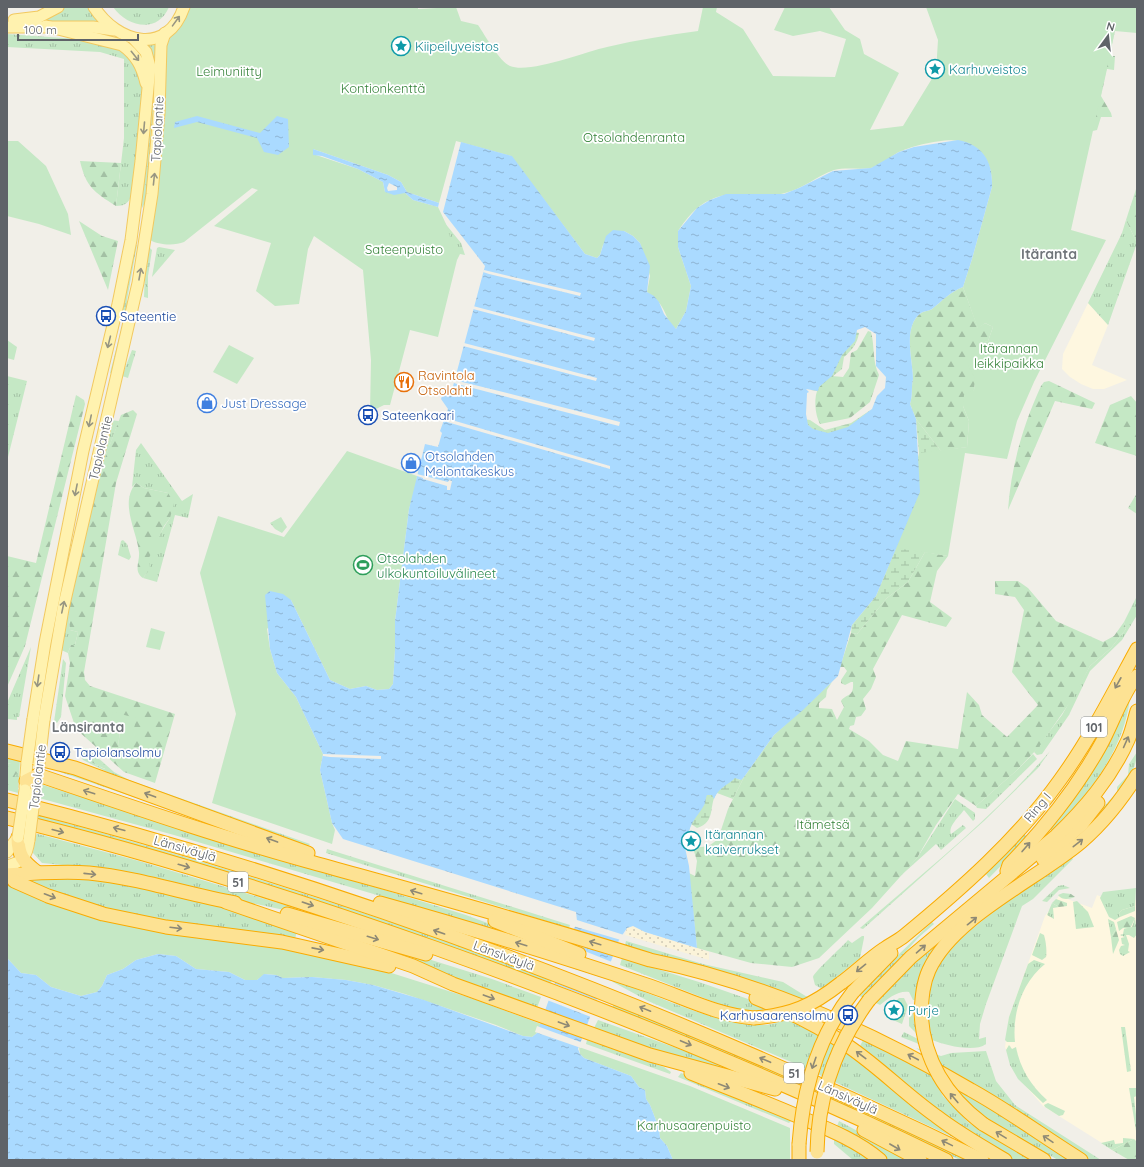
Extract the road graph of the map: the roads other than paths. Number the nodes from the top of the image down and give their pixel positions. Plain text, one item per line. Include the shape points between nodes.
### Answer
1 (58, 7) edge
2 (94, 7) edge
3 (184, 7) edge
4 (7, 20) edge
5 (46, 26) junction
6 (7, 27) edge
7 (114, 30) junction
8 (164, 33) junction
9 (134, 39) junction
10 (147, 89) junction
11 (1137, 649) edge
12 (1137, 676) edge
13 (1137, 711) edge
14 (39, 720) junction
15 (7, 751) edge
16 (1111, 772) junction
17 (1137, 774) edge
18 (32, 777) junction
19 (7, 800) edge
20 (7, 818) edge
21 (24, 839) junction
22 (7, 852) edge
23 (22, 860) junction
24 (7, 866) edge
25 (37, 872) junction
26 (353, 873) junction
27 (11, 878) edge
28 (1005, 879) junction
29 (304, 884) junction
30 (1000, 898) junction
31 (226, 902) junction
32 (453, 903) junction
33 (903, 937) junction
34 (560, 951) junction
35 (650, 960) junction
36 (452, 984) junction
37 (549, 989) junction
38 (650, 1055) junction
39 (817, 1156) edge
40 (799, 1160) edge
41 (880, 1160) edge
42 (920, 1160) edge
43 (946, 1160) edge
44 (982, 1160) edge
45 (1005, 1160) edge
46 (1044, 1160) edge
47 (1081, 1160) edge

1 - 4 main road via 39,17
2 - 7 main road
8 -> 3 main road via 177,21
5 - 6 main road
5 - 7 main road via 104,27
5 -> 10 main road via 122,45 130,50 140,63
7 - 9 main road
8 - 9 main road via 149,40
14 -> 8 main road, Tapiolantie via 142,263 154,175 161,45
9 - 10 main road, Tapiolantie via 142,45 149,59
10 -> 14 main road, Tapiolantie via 131,240 83,451 45,643
11 -> 33 highway, Ring I / 101 via 1084,745 1060,781 989,861
28 -> 12 highway via 1009,865 1037,834 1094,757
16 -> 13 highway via 1128,739
14 - 18 main road, Tapiolantie, bridge
26 -> 15 highway via 309,853 75,768
16 - 28 highway via 1069,823
16 - 30 highway via 1106,791 1081,825
30 -> 17 highway via 1080,842 1116,805
18 - 21 main road, Tapiolantie, bridge
26 -> 18 highway
29 -> 19 highway, Länsiväylä / 51 via 130,832
20 -> 37 highway, Länsiväylä / 51 via 126,849 296,900
21 - 22 main road
21 - 23 highway via 18,848
23 - 24 main road
23 - 25 highway
25 - 27 highway
25 -> 31 highway via 114,877
32 -> 26 highway
27 -> 36 highway via 48,896 103,914 166,927 289,943 375,962
39 -> 28 highway, bridge via 820,1113 830,1070 847,1032 869,1000 911,957
34 -> 29 highway
44 -> 29 highway, Länsiväylä / 51 via 822,1085 604,993
46 -> 30 highway, bridge via 983,1124 959,1104 941,1081 925,1044 921,1012 925,981 937,956 949,940
31 - 36 highway via 405,964
31 -> 37 highway via 315,921
32 - 34 highway
35 -> 32 highway via 485,910
33 -> 34 highway, bridge via 821,998 799,1010 754,1018 715,1011
33 -> 40 highway, bridge via 838,1012 814,1062 804,1101
45 -> 35 highway via 935,1116 858,1053 817,1027 753,996
47 -> 35 highway via 972,1090 893,1047 794,1002 674,964
36 -> 38 highway
37 -> 43 highway, Länsiväylä / 51 via 767,1078
38 -> 41 highway via 826,1128 861,1146
38 -> 42 highway via 789,1094 853,1124

